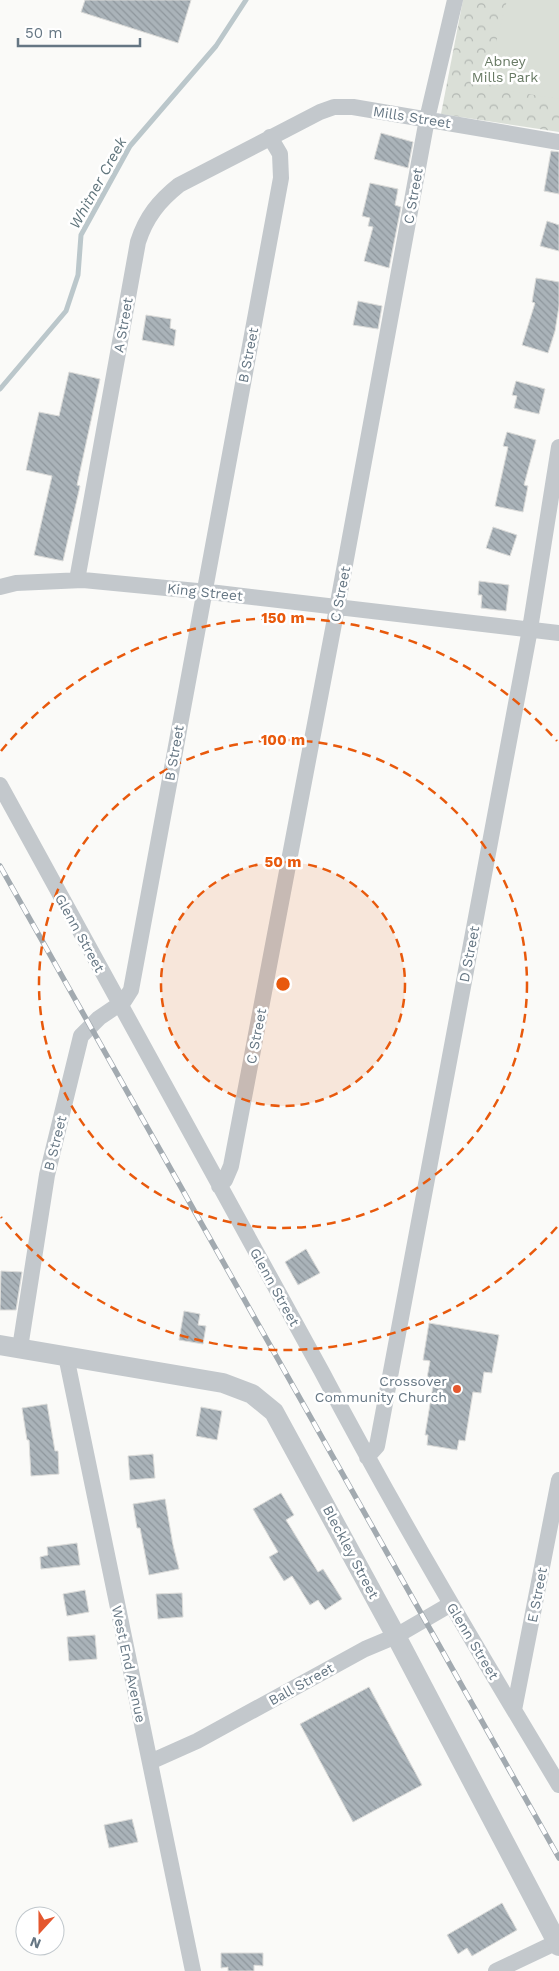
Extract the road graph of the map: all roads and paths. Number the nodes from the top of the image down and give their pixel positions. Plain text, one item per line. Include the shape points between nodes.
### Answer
1 (455, 0) edge
2 (427, 119) junction
3 (270, 137) junction
4 (559, 142) edge
5 (559, 446) edge
6 (77, 580) junction
7 (0, 587) edge
8 (203, 592) junction
9 (337, 608) junction
10 (530, 630) junction
11 (559, 633) edge
12 (0, 785) edge
13 (120, 1005) junction
14 (219, 1186) junction
15 (0, 1345) edge
16 (20, 1348) junction
17 (66, 1356) junction
18 (367, 1457) junction
19 (559, 1480) edge
20 (557, 1498) edge
21 (450, 1604) junction
22 (396, 1636) junction
23 (514, 1710) junction
24 (150, 1762) junction
25 (559, 1785) edge
26 (558, 1944) edge
27 (193, 1971) edge
28 (496, 1971) edge

1 - 2 street, C Street
2 - 3 street, Mills Street via 334,107
2 - 4 street, Mills Street
2 - 9 street, C Street
3 - 6 street, A Street via 162,198 142,230
3 - 8 street, B Street via 280,154 281,178
5 - 10 street, D Street
6 - 7 street, King Street via 16,583
6 - 8 street, King Street
8 - 9 street, King Street
8 - 13 street, B Street via 131,990
9 - 10 street, King Street
9 - 14 street, C Street via 231,1166
10 - 11 street, King Street
10 - 18 street, D Street via 377,1446
12 - 13 street, Glenn Street
13 - 14 street, Glenn Street
13 - 16 street, B Street via 99,1018 81,1036 47,1174
14 - 18 street, Glenn Street
15 - 16 street, Bleckley Street
16 - 17 street, Bleckley Street
17 - 22 street, Bleckley Street via 222,1383 252,1394 274,1412
17 - 24 street, West End Avenue
18 - 21 street, Glenn Street
19 - 20 street, E Street
20 - 23 street, E Street
21 - 22 street, Ball Street
21 - 23 street, Glenn Street
22 - 24 street, Ball Street via 364,1649 197,1741
22 - 26 street, Bleckley Street
23 - 25 street, Glenn Street
24 - 27 street, West End Avenue
26 - 28 street

